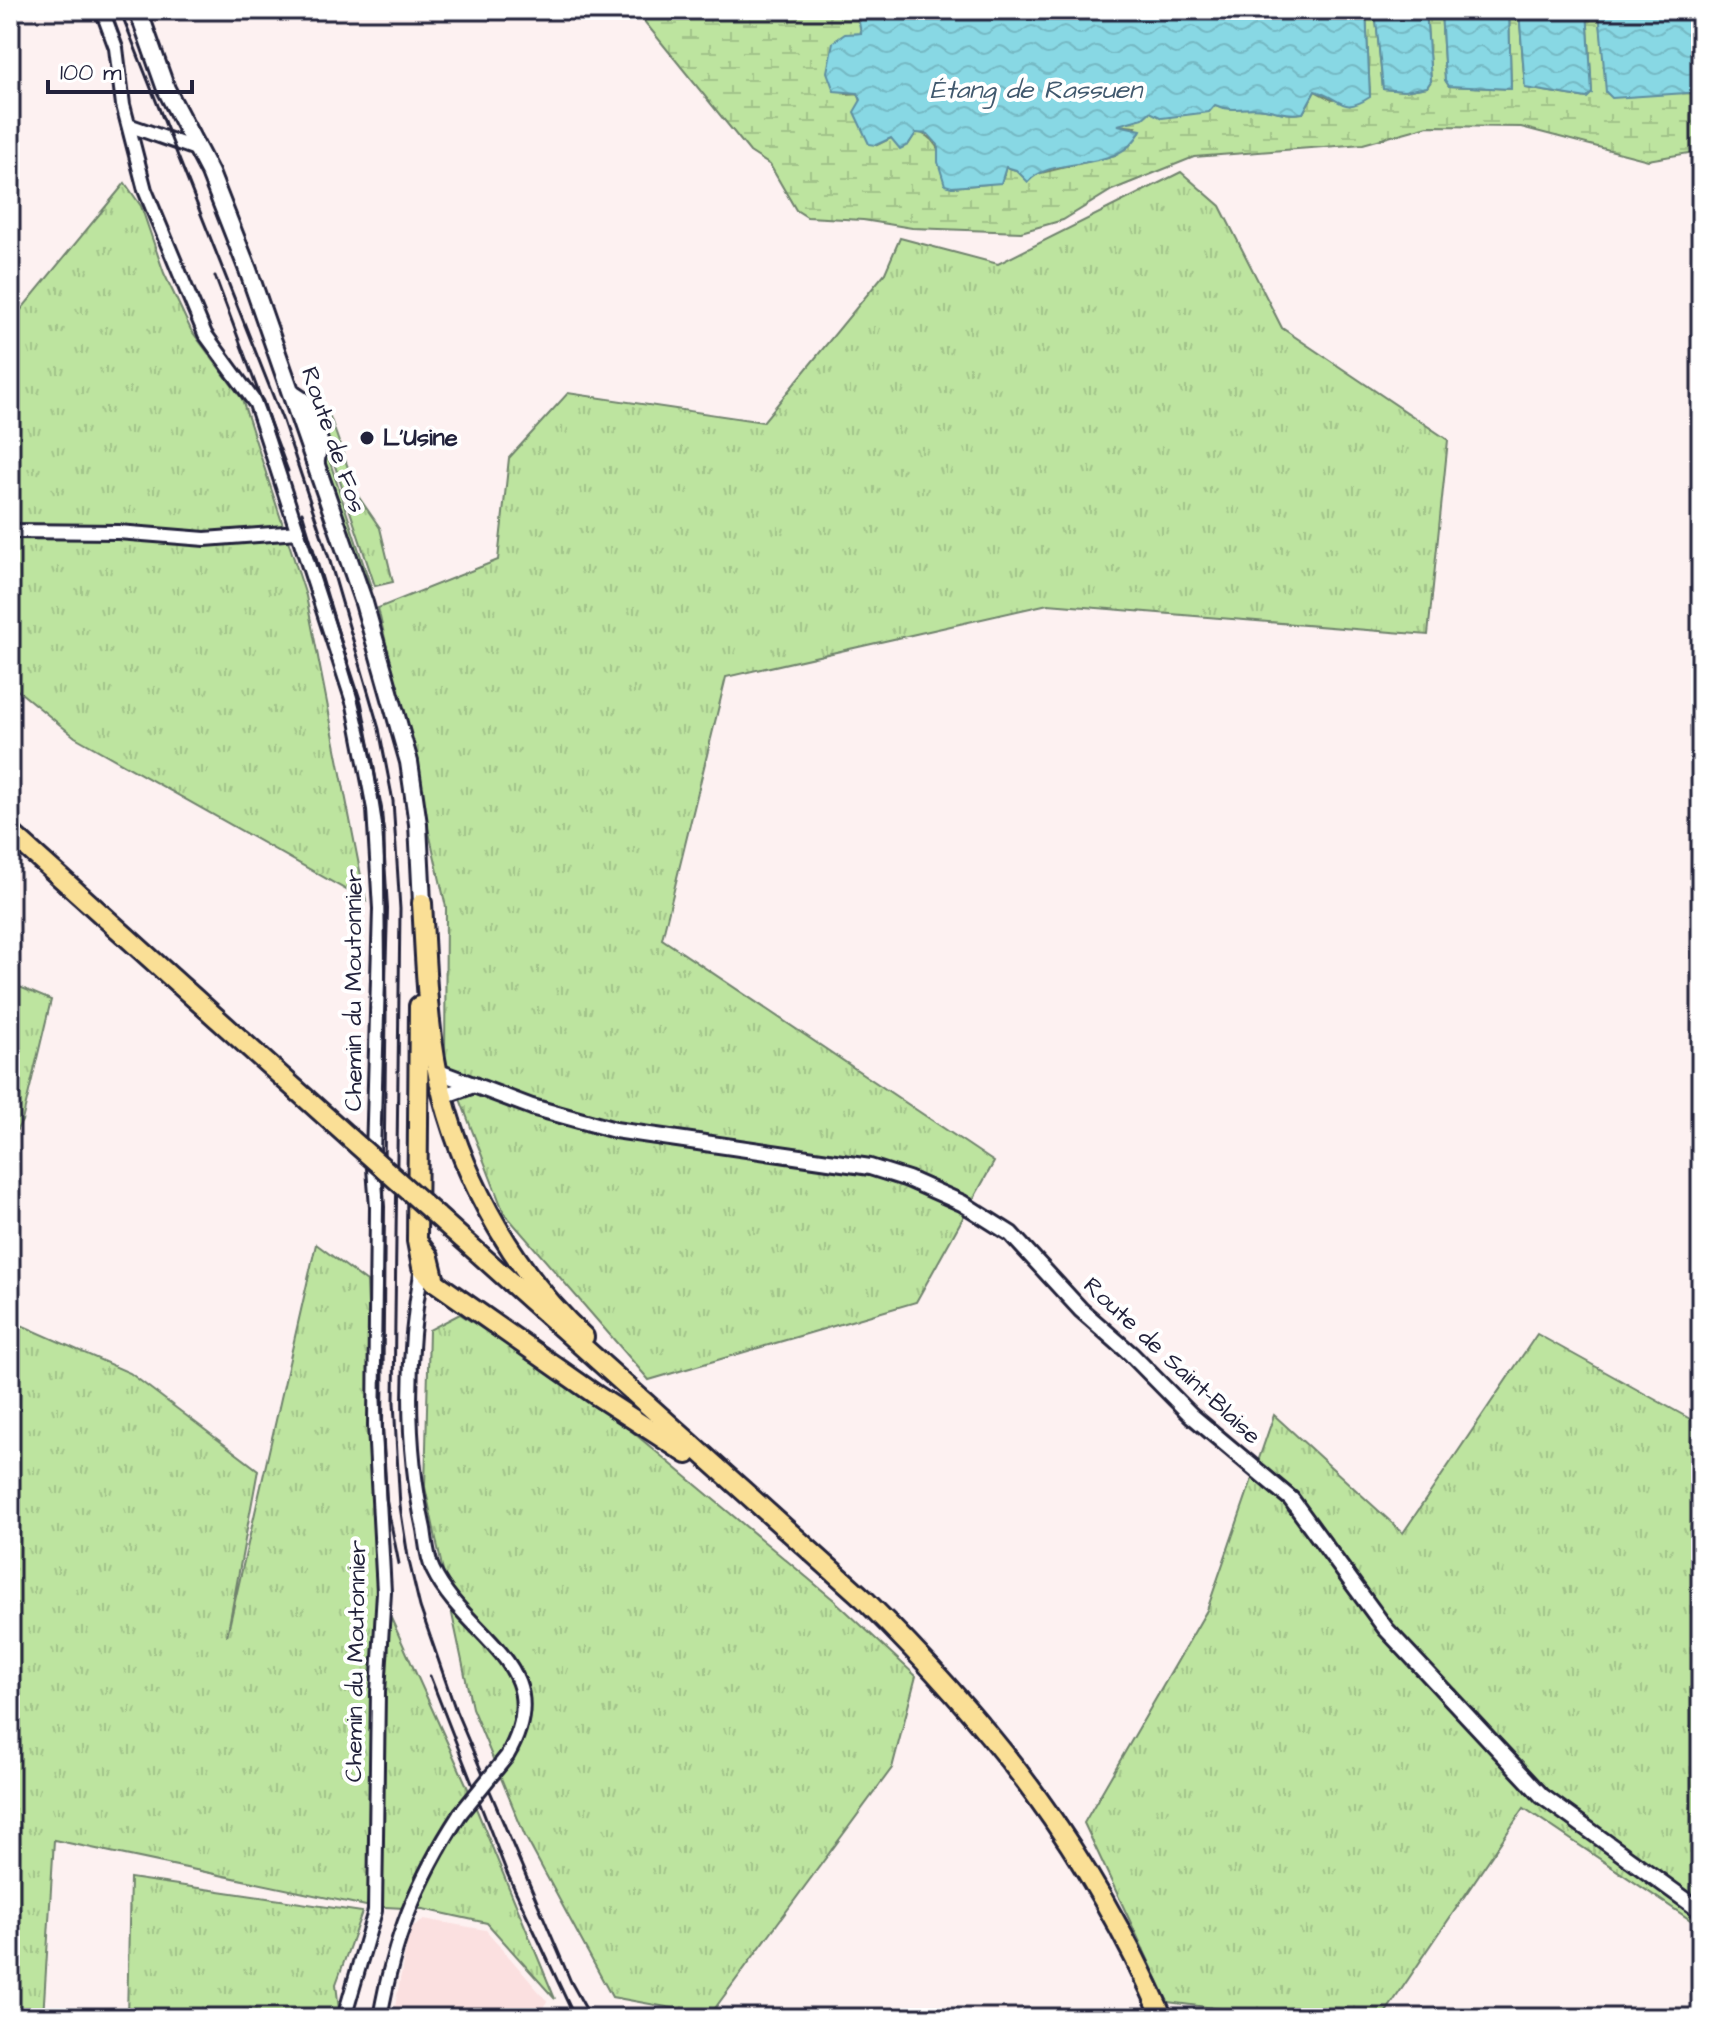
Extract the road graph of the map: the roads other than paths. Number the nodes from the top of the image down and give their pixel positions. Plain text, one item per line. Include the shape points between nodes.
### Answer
1 (102, 10) edge
2 (138, 10) edge
3 (131, 126) junction
4 (199, 150) junction
5 (10, 531) edge
6 (298, 532) junction
7 (10, 832) edge
8 (422, 903) junction
9 (439, 1072) junction
10 (474, 1085) junction
11 (417, 1086) junction
12 (443, 1096) junction
13 (418, 1129) junction
14 (491, 1215) junction
15 (417, 1241) junction
16 (422, 1267) junction
17 (435, 1282) junction
18 (416, 1303) junction
19 (641, 1397) junction
20 (716, 1468) junction
21 (1701, 1911) edge
22 (344, 2018) edge
23 (380, 2018) edge
24 (1163, 2018) edge

1 - 3 street, Chemin du Moutonnier via 116,48
2 - 4 main road, Route de Fos via 166,89
3 - 4 street
3 - 6 street, Chemin du Moutonnier via 135,161 190,303 205,334 256,404
4 - 8 main road, Route de Fos via 248,270 366,607 409,762
5 - 6 street via 205,539
6 - 22 street, Chemin du Moutonnier via 354,705 374,809 380,909 373,1155 375,1426 384,1592 377,1877 375,1911
7 - 19 main road, bridge
8 - 9 main road
8 - 11 main road
9 - 10 street, Route de Saint-Blaise
9 - 11 main road
9 - 12 main road
10 - 12 street
10 - 21 street, Route de Saint-Blaise via 615,1130 870,1167 962,1203 1011,1234 1191,1415 1291,1499 1386,1629 1542,1796
11 - 12 main road
11 - 13 main road
12 - 13 main road via 431,1104
12 - 14 main road
13 - 14 main road via 435,1128 448,1135 475,1196
13 - 15 main road
14 - 19 main road via 549,1298
15 - 16 main road
15 - 17 main road via 429,1257
16 - 17 main road
16 - 18 street
17 - 18 street
17 - 20 main road via 596,1395
18 - 23 street, bridge via 411,1439 432,1569 517,1675 524,1701 520,1734 426,1867 397,1938
19 - 20 main road
20 - 24 main road via 909,1643 1024,1776 1103,1893

